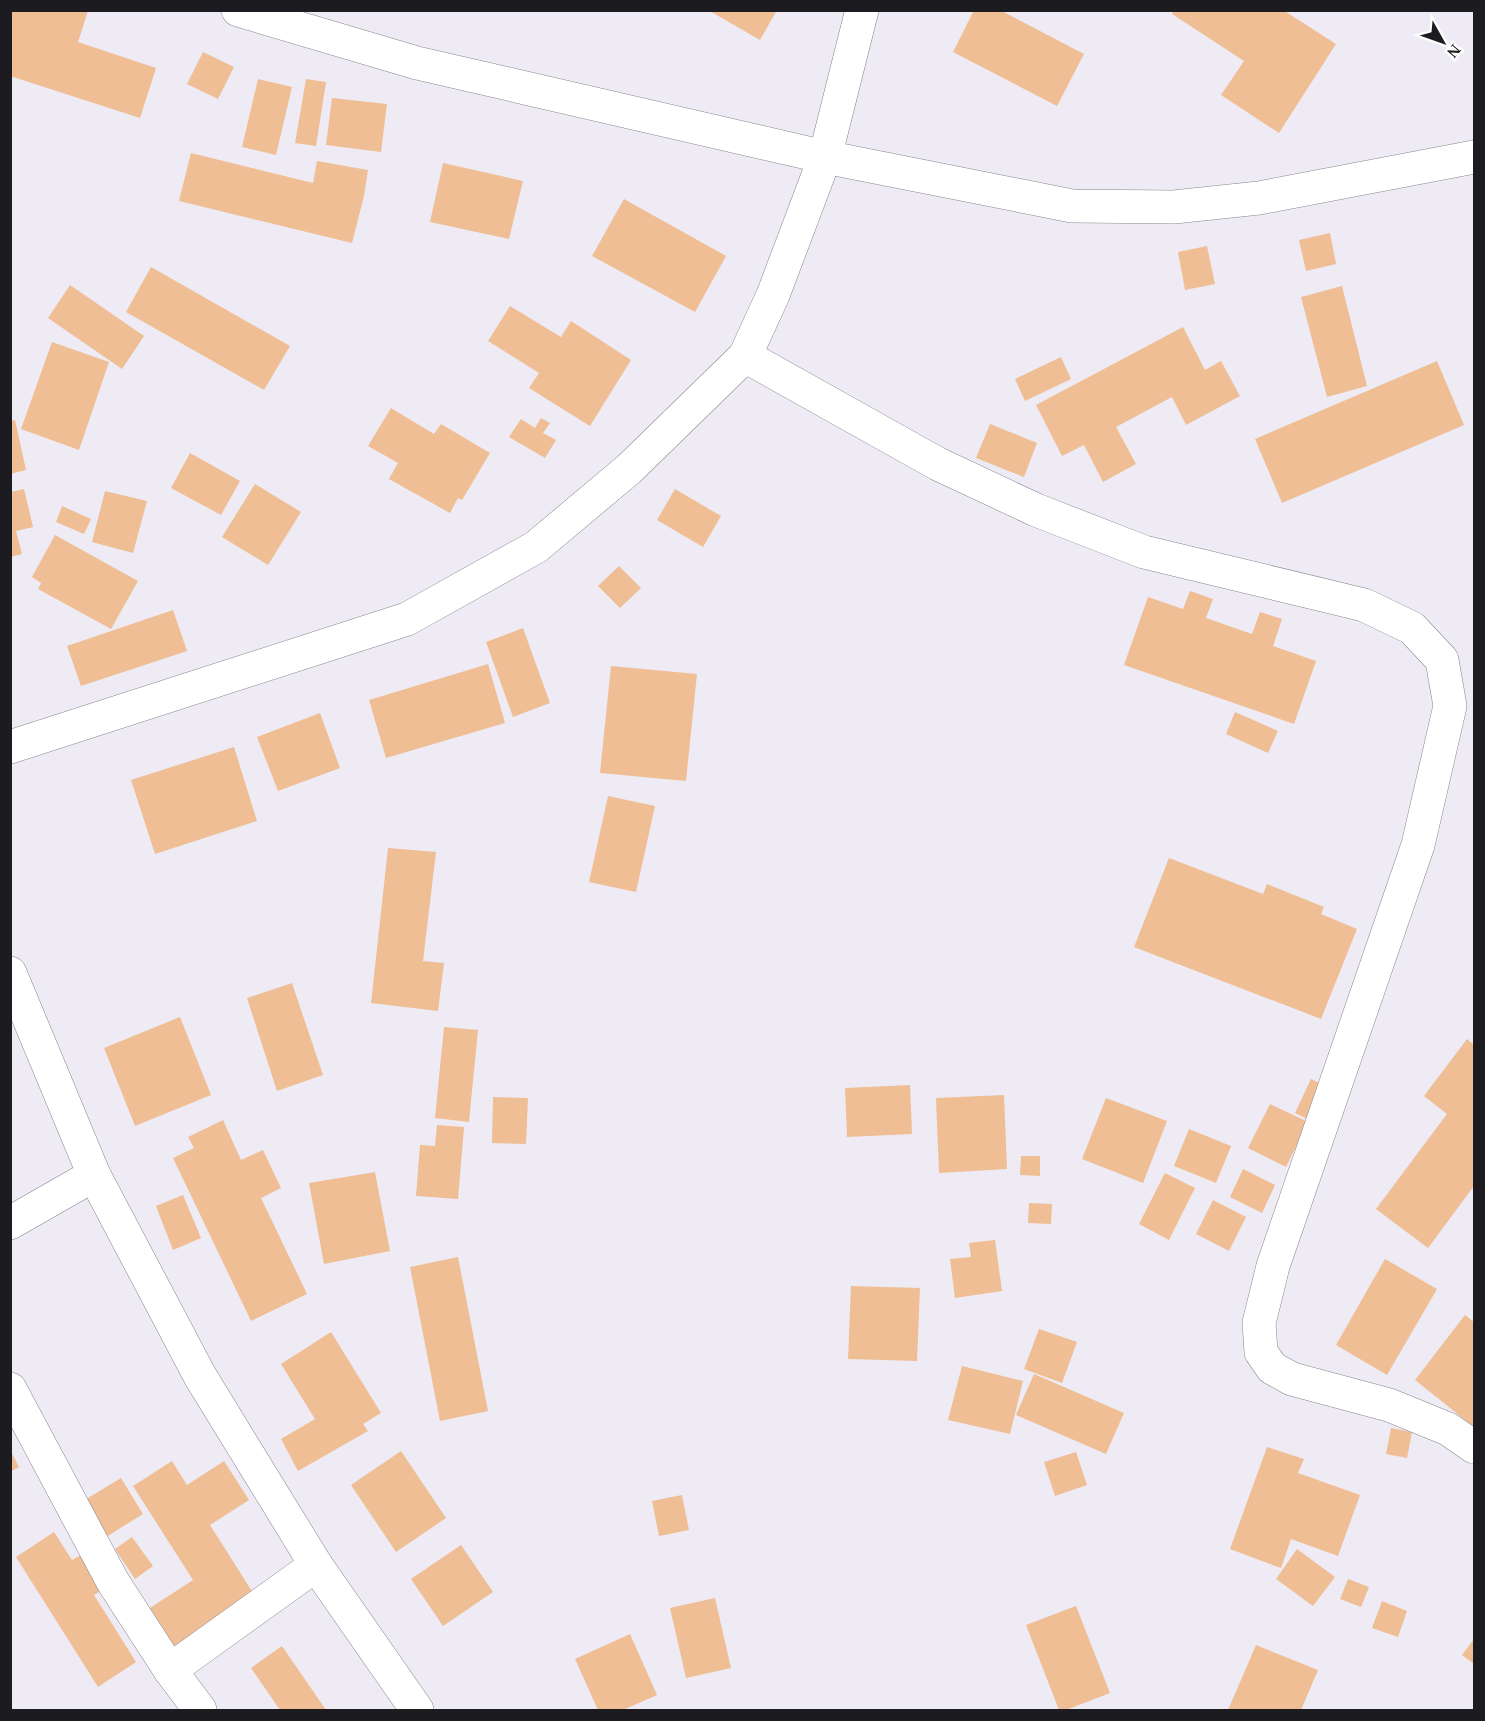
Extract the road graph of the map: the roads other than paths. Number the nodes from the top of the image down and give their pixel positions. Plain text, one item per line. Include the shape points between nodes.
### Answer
1 (238, 10) edge
2 (862, 10) edge
3 (825, 157) junction
4 (1474, 158) edge
5 (745, 356) junction
6 (10, 747) edge
7 (10, 973) edge
8 (94, 1175) junction
9 (10, 1223) edge
10 (10, 1389) edge
11 (1474, 1447) edge
12 (316, 1565) junction
13 (170, 1670) junction
14 (200, 1710) edge
15 (417, 1710) edge

1 - 3 street via 417,63
2 - 3 street
3 - 4 street via 1072,206 1162,207 1259,198
3 - 5 street via 773,295
5 - 6 street via 628,469 536,547 407,619
5 - 11 street via 938,464 1036,510 1144,552 1364,604 1412,628 1442,660 1450,706 1418,845 1273,1266 1259,1323 1261,1352 1272,1368 1292,1379 1389,1405 1448,1429
7 - 8 street
8 - 9 street
8 - 12 street via 200,1376
10 - 13 street via 113,1582
12 - 13 street
12 - 15 street
13 - 14 street

